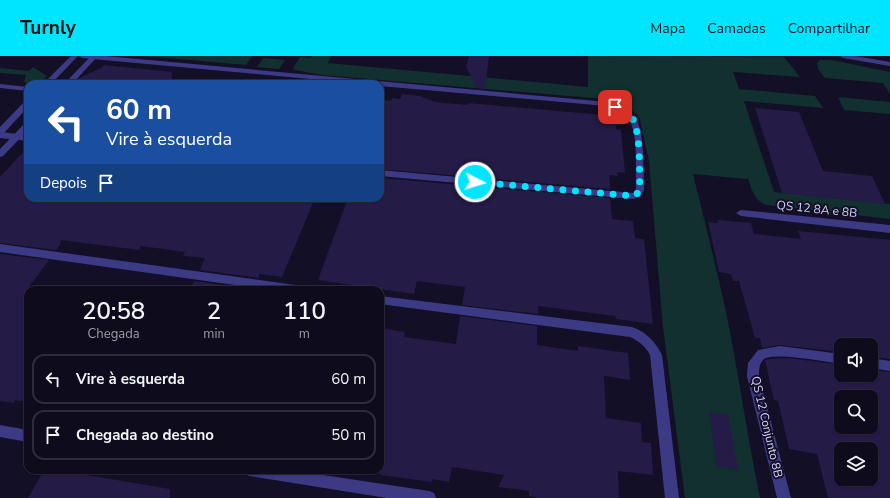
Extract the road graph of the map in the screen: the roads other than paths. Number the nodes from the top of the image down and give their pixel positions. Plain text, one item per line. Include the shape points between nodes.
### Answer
1 (74, 56) edge
2 (82, 56) edge
3 (843, 56) edge
4 (94, 57) edge
5 (859, 57) edge
6 (890, 64) edge
7 (51, 80) edge
8 (72, 80) edge
9 (345, 80) edge
10 (384, 84) edge
11 (0, 86) edge
12 (24, 89) edge
13 (24, 107) edge
14 (24, 130) edge
15 (0, 132) edge
16 (0, 135) edge
17 (17, 137) junction
18 (24, 138) edge
19 (0, 154) edge
20 (384, 173) edge
21 (741, 213) dead end
22 (890, 228) edge
23 (0, 248) edge
24 (273, 286) edge
25 (384, 301) edge
26 (834, 358) edge
27 (878, 365) edge
28 (890, 366) edge
29 (0, 431) edge
30 (24, 435) edge
31 (275, 474) edge
32 (429, 498) edge
33 (672, 498) edge
34 (784, 498) edge

1 - 7 street
2 - 4 street
3 - 5 street
4 - 8 street
4 - 9 street
5 - 6 street
10 - 20 street via 607,104 622,110 632,119 637,134 640,190 633,196
11 - 12 street
13 - 15 street
14 - 17 street
16 - 17 street
17 - 18 street
17 - 19 street
21 - 22 street, QS 12 8A e 8B
23 - 24 street
25 - 33 street via 632,332 641,337 653,348 656,355
26 - 34 street, QS 12 Conjunto 8B via 780,351 762,354 754,363 753,376
27 - 28 street
29 - 30 street
31 - 32 street

